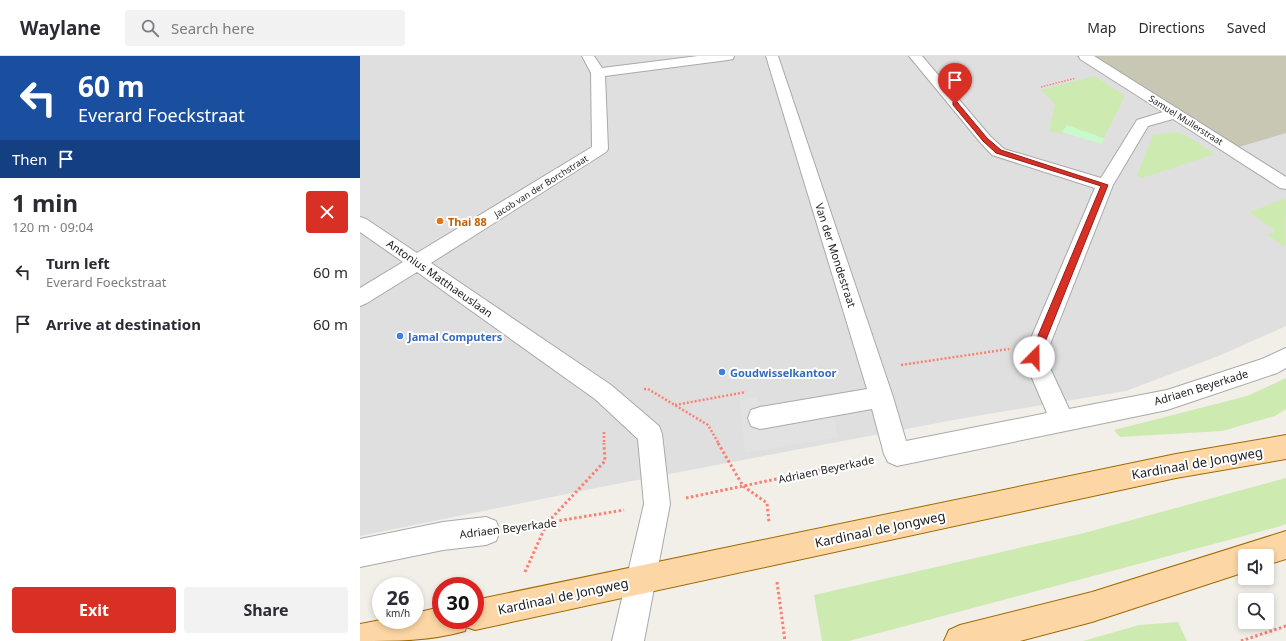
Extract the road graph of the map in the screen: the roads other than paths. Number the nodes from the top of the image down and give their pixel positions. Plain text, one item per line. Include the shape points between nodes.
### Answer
1 (588, 56) edge
2 (728, 56) edge
3 (772, 56) edge
4 (915, 56) edge
5 (1085, 56) edge
6 (598, 73) junction
7 (1176, 113) junction
8 (1286, 184) edge
9 (1105, 185) junction
10 (360, 223) edge
11 (418, 263) junction
12 (360, 298) edge
13 (1286, 358) edge
14 (881, 397) junction
15 (760, 418) dead end
16 (1062, 420) junction
17 (1286, 446) edge
18 (897, 454) joint
19 (486, 531) road end
20 (1286, 545) edge
21 (1273, 549) edge
22 (360, 553) edge
23 (1238, 560) edge
24 (642, 579) junction
25 (484, 614) edge
26 (432, 627) edge
27 (401, 637) edge
28 (360, 640) edge
29 (628, 641) edge
30 (960, 641) edge

1 - 6 street, Jacob van der Borchstraat
2 - 6 street
3 - 14 street, Van der Mondestraat
4 - 9 street via 998,152
5 - 7 street, Samuel Mullerstraat
6 - 11 street, Jacob van der Borchstraat via 600,149
7 - 8 street, Samuel Mullerstraat
7 - 9 street via 1142,123
9 - 16 street via 1034,357
10 - 11 street, Antonius Matthaeuslaan
11 - 12 street, Jacob van der Borchstraat
11 - 24 street, Antonius Matthaeuslaan via 603,392 650,434 657,504
13 - 16 street, Adriaen Beyerkade via 1167,400
14 - 15 street
14 - 18 street, Van der Mondestraat
16 - 18 street, Adriaen Beyerkade
17 - 24 main road, Kardinaal de Jongweg via 1176,466
19 - 22 street, Adriaen Beyerkade via 443,536
20 - 21 main road
23 - 30 main road via 1092,607
24 - 25 main road, Kardinaal de Jongweg
24 - 29 street, Antonius Matthaeuslaan
26 - 27 main road
27 - 28 main road

